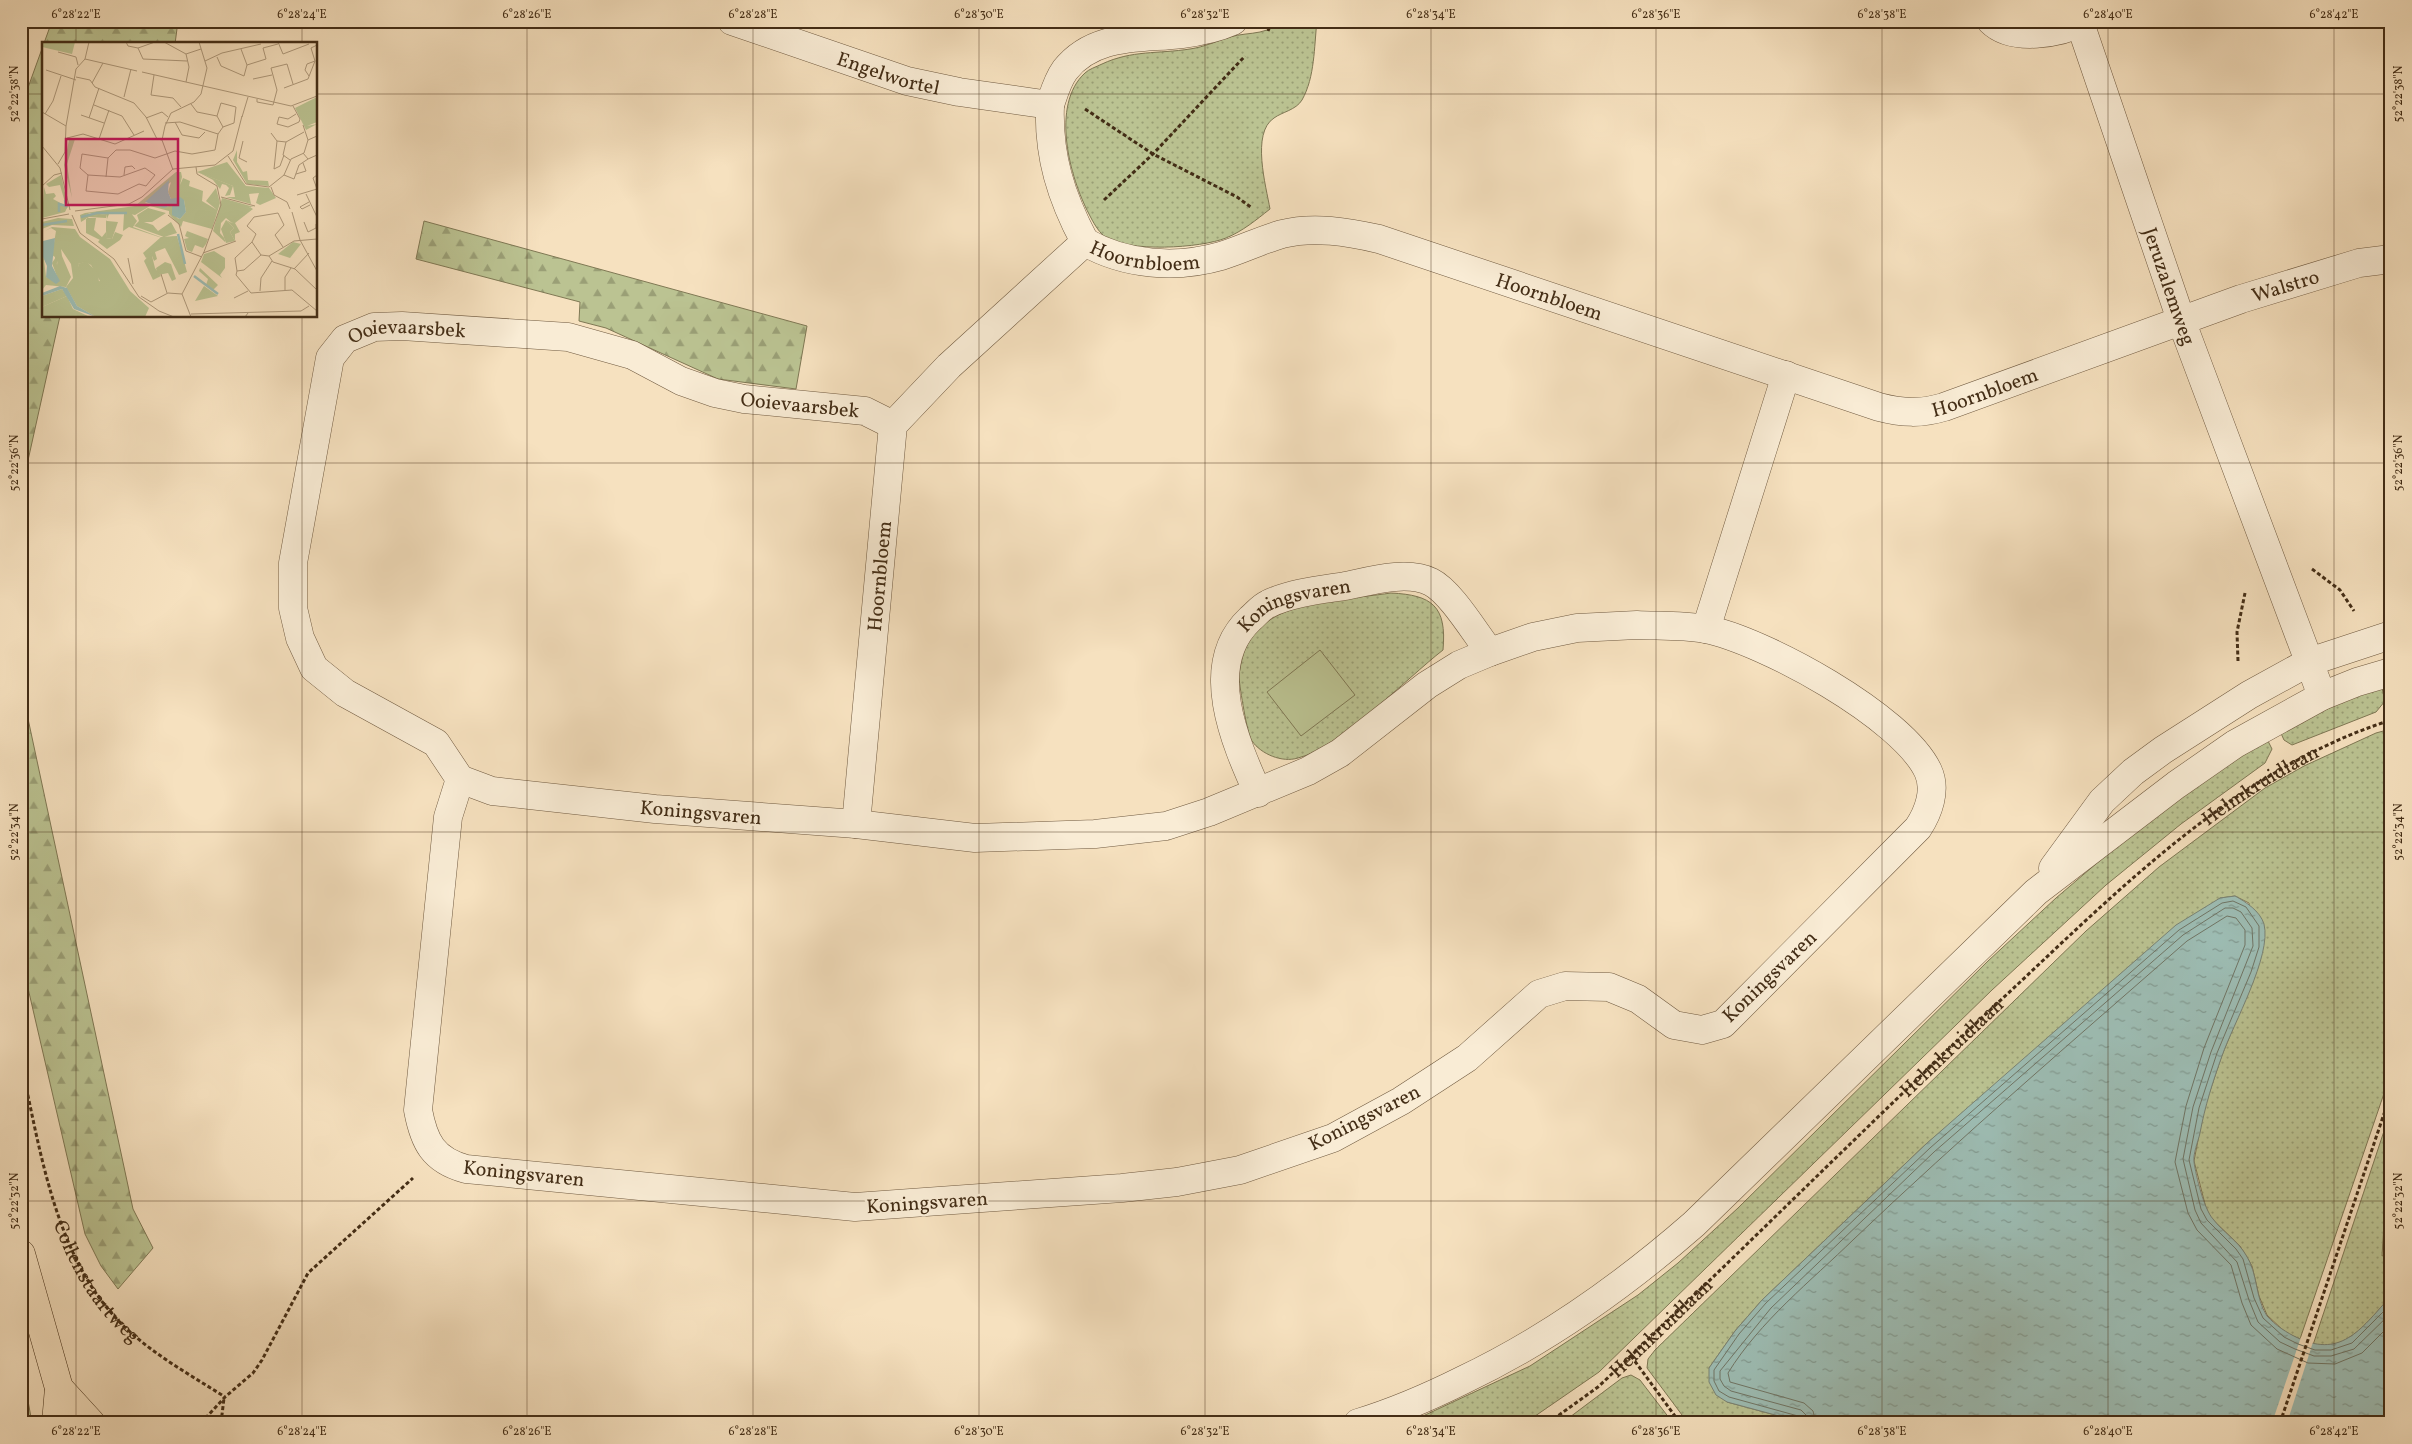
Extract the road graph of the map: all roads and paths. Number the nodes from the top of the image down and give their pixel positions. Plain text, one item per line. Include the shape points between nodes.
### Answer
1 (732, 21) edge
2 (1233, 21) edge
3 (1272, 21) edge
4 (1990, 21) edge
5 (2082, 22) edge
6 (1261, 38) dead end
7 (1248, 52) dead end
8 (1050, 105) junction
9 (1153, 154) junction
10 (1283, 234) junction
11 (1085, 242) junction
12 (2391, 259) edge
13 (2181, 320) junction
14 (1786, 376) junction
15 (893, 425) junction
16 (2266, 546) junction
17 (1706, 629) junction
18 (2380, 638) edge
19 (1490, 652) junction
20 (2309, 662) junction
21 (2391, 672) edge
22 (2322, 696) junction
23 (2391, 720) edge
24 (460, 779) junction
25 (1258, 793) junction
26 (856, 824) junction
27 (2036, 892) junction
28 (21, 1063) edge
29 (2391, 1093) edge
30 (437, 1156) junction
31 (21, 1254) edge
32 (1631, 1356) junction
33 (59, 1388) junction
34 (224, 1397) junction
35 (56, 1423) edge
36 (91, 1423) edge
37 (201, 1423) edge
38 (220, 1423) edge
39 (1358, 1423) edge
40 (1548, 1423) edge
41 (1680, 1423) edge
42 (2280, 1423) edge

1 - 8 street, Engelwortel via 908,81
2 - 8 street via 1202,32 1127,37 1090,49 1066,69
3 - 6 path
4 - 5 street, Jeruzalemweg via 1998,29 2037,35
5 - 13 street, Jeruzalemweg
7 - 9 path
8 - 9 path via 1069,99
8 - 11 street via 1049,136 1060,189
9 - 10 path via 1244,202
9 - 11 path via 1092,212
10 - 11 street, Hoornbloem via 1220,256 1186,263 1142,261 1106,254
10 - 14 street, Hoornbloem via 1320,230 1379,239
11 - 15 street, Hoornbloem via 949,366
12 - 13 street, Walstro via 2359,263
13 - 14 street, Hoornbloem via 1929,411 1915,413 1893,410
13 - 16 street, Jeruzalemweg
14 - 17 street
15 - 24 street, Ooievaarsbek via 865,411 744,399 715,393 681,381 632,355 568,337 402,326 374,327 345,339 330,358 293,564 293,608 300,638 314,668 345,693 436,743
15 - 26 street, Hoornbloem
16 - 18 path via 2328,579
16 - 20 street, Jeruzalemweg
17 - 19 street, Koningsvaren via 1637,625 1577,628 1533,636
17 - 30 street, Koningsvaren via 1768,653 1836,686 1890,726 1918,755 1929,773 1931,796 1929,812 1918,828 1723,1024 1702,1030 1674,1025 1638,999 1610,987 1565,986 1539,994 1467,1058 1401,1102 1333,1138 1240,1170 1122,1188 855,1207 466,1168 448,1164
18 - 20 street
19 - 25 street, Koningsvaren via 1459,665 1427,685 1340,753
19 - 25 street, Koningsvaren via 1451,599 1431,582 1400,576 1296,594 1266,605 1242,627 1228,656 1225,683 1231,727
20 - 22 street, Jeruzalemweg
20 - 27 street via 2205,722 2134,772 2102,801
21 - 22 street
22 - 27 street via 2235,744
23 - 32 path, Helmkruidlaan via 2343,737 2292,762 2246,790 2158,856 1915,1080
24 - 26 street, Koningsvaren via 492,791 655,809
24 - 30 street, Koningsvaren via 448,816 418,1110 421,1127
25 - 26 street, Koningsvaren via 1166,826 1095,834 975,838
27 - 39 street via 1694,1224 1634,1276 1566,1324 1513,1356 1426,1398
28 - 34 path, Collenstaartweg via 40,1147 68,1245 90,1286 127,1330
29 - 42 path
30 - 34 path via 308,1273 262,1360 253,1373
31 - 33 main road
32 - 40 path, Helmkruidlaan via 1598,1387
32 - 41 path
33 - 35 main road
33 - 36 main road
34 - 37 path
34 - 38 path

